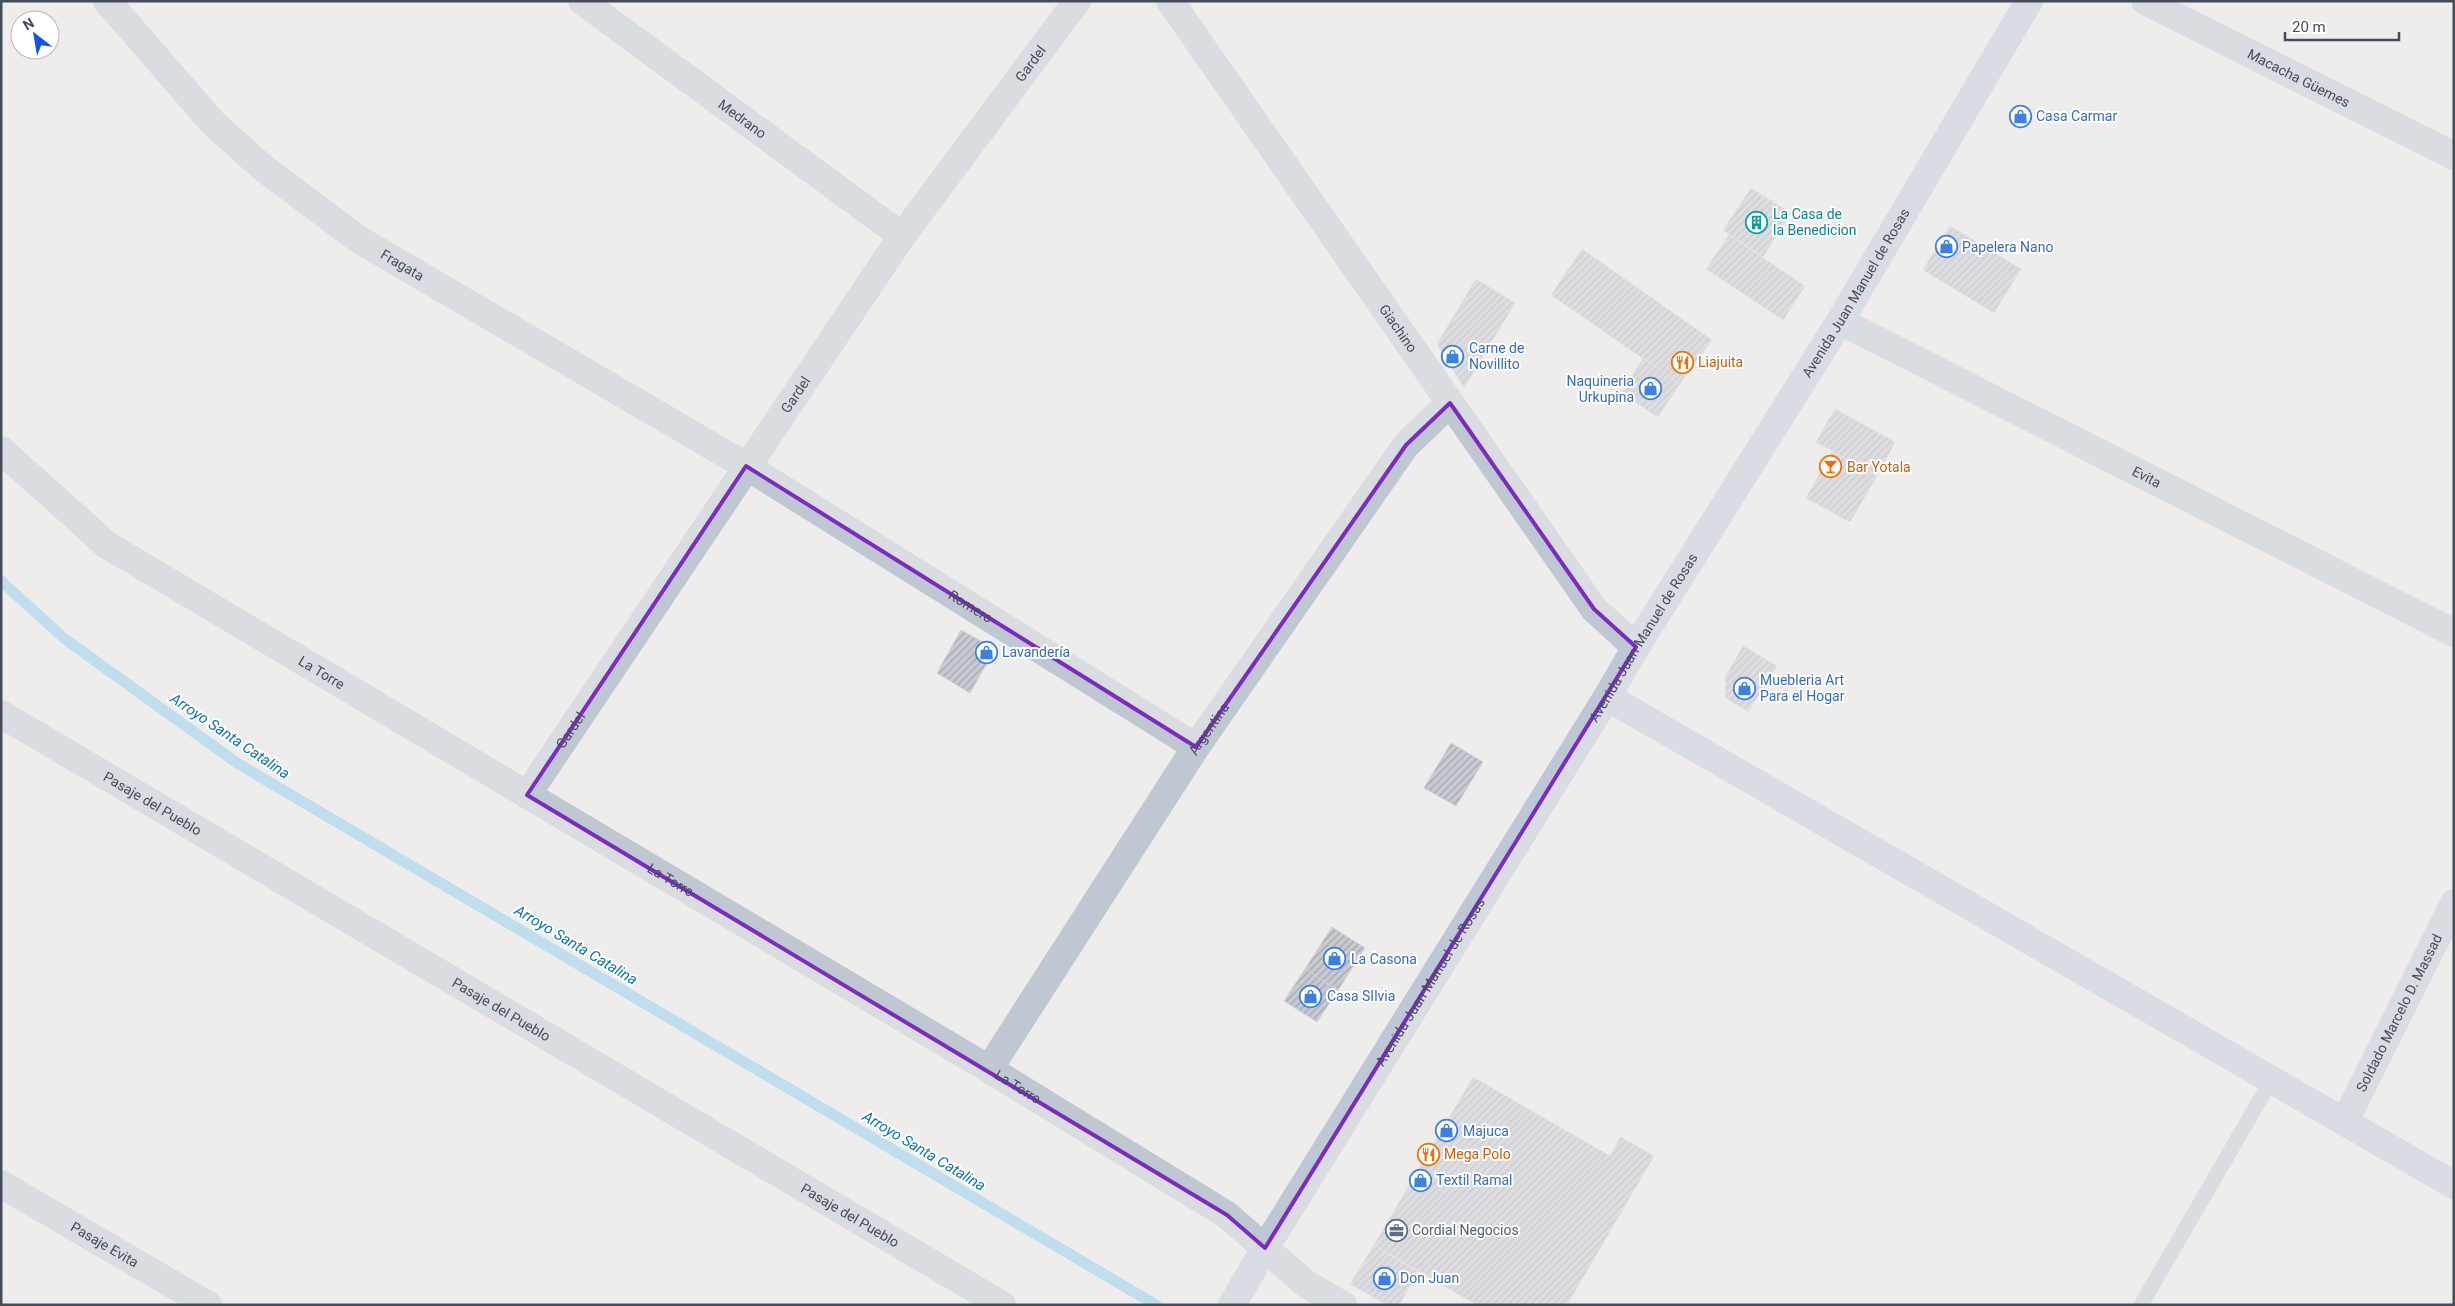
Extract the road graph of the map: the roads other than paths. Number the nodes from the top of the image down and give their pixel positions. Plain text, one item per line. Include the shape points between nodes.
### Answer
1 (107, 1) edge
2 (582, 1) edge
3 (1077, 1) edge
4 (1170, 1) edge
5 (2029, 1) edge
6 (2145, 1) edge
7 (2454, 156) edge
8 (902, 236) junction
9 (1840, 321) junction
10 (1450, 403) junction
11 (1, 450) edge
12 (746, 466) junction
13 (2454, 633) edge
14 (1636, 647) junction
15 (1607, 697) junction
16 (1, 714) edge
17 (1196, 747) junction
18 (527, 796) junction
19 (2454, 903) edge
20 (989, 1069) junction
21 (2272, 1079) junction
22 (2345, 1121) junction
23 (1, 1184) edge
24 (2454, 1185) edge
25 (1265, 1248) junction
26 (208, 1305) edge
27 (1002, 1305) edge
28 (1232, 1305) edge
29 (1343, 1305) edge
30 (2141, 1305) edge

1 - 12 street, Fragata via 214,123 262,167 358,239
2 - 8 street, Medrano
3 - 8 street, Gardel
4 - 10 street, Giachino
5 - 9 street, Avenida Juan Manuel de Rosas
6 - 7 street, Macacha Güemes
8 - 12 street, Gardel
9 - 13 street, Evita
9 - 14 street, Avenida Juan Manuel de Rosas
10 - 14 street, Giachino via 1594,609
10 - 17 street, Argentina via 1406,445
11 - 18 street, La Torre via 107,546
12 - 17 street, Romero
12 - 18 street, Gardel
14 - 15 street, Avenida Juan Manuel de Rosas
15 - 21 street
15 - 25 street, Avenida Juan Manuel de Rosas
16 - 27 street, Pasaje del Pueblo
17 - 20 street, Argentina
18 - 20 street, La Torre
19 - 22 street, Soldado Marcelo D. Massad
20 - 25 street, La Torre via 1227,1215
21 - 22 street
21 - 30 lane
22 - 24 street
23 - 26 street, Pasaje Evita
25 - 28 street, Avenida Juan Manuel de Rosas
25 - 29 street, La Torre via 1306,1284

